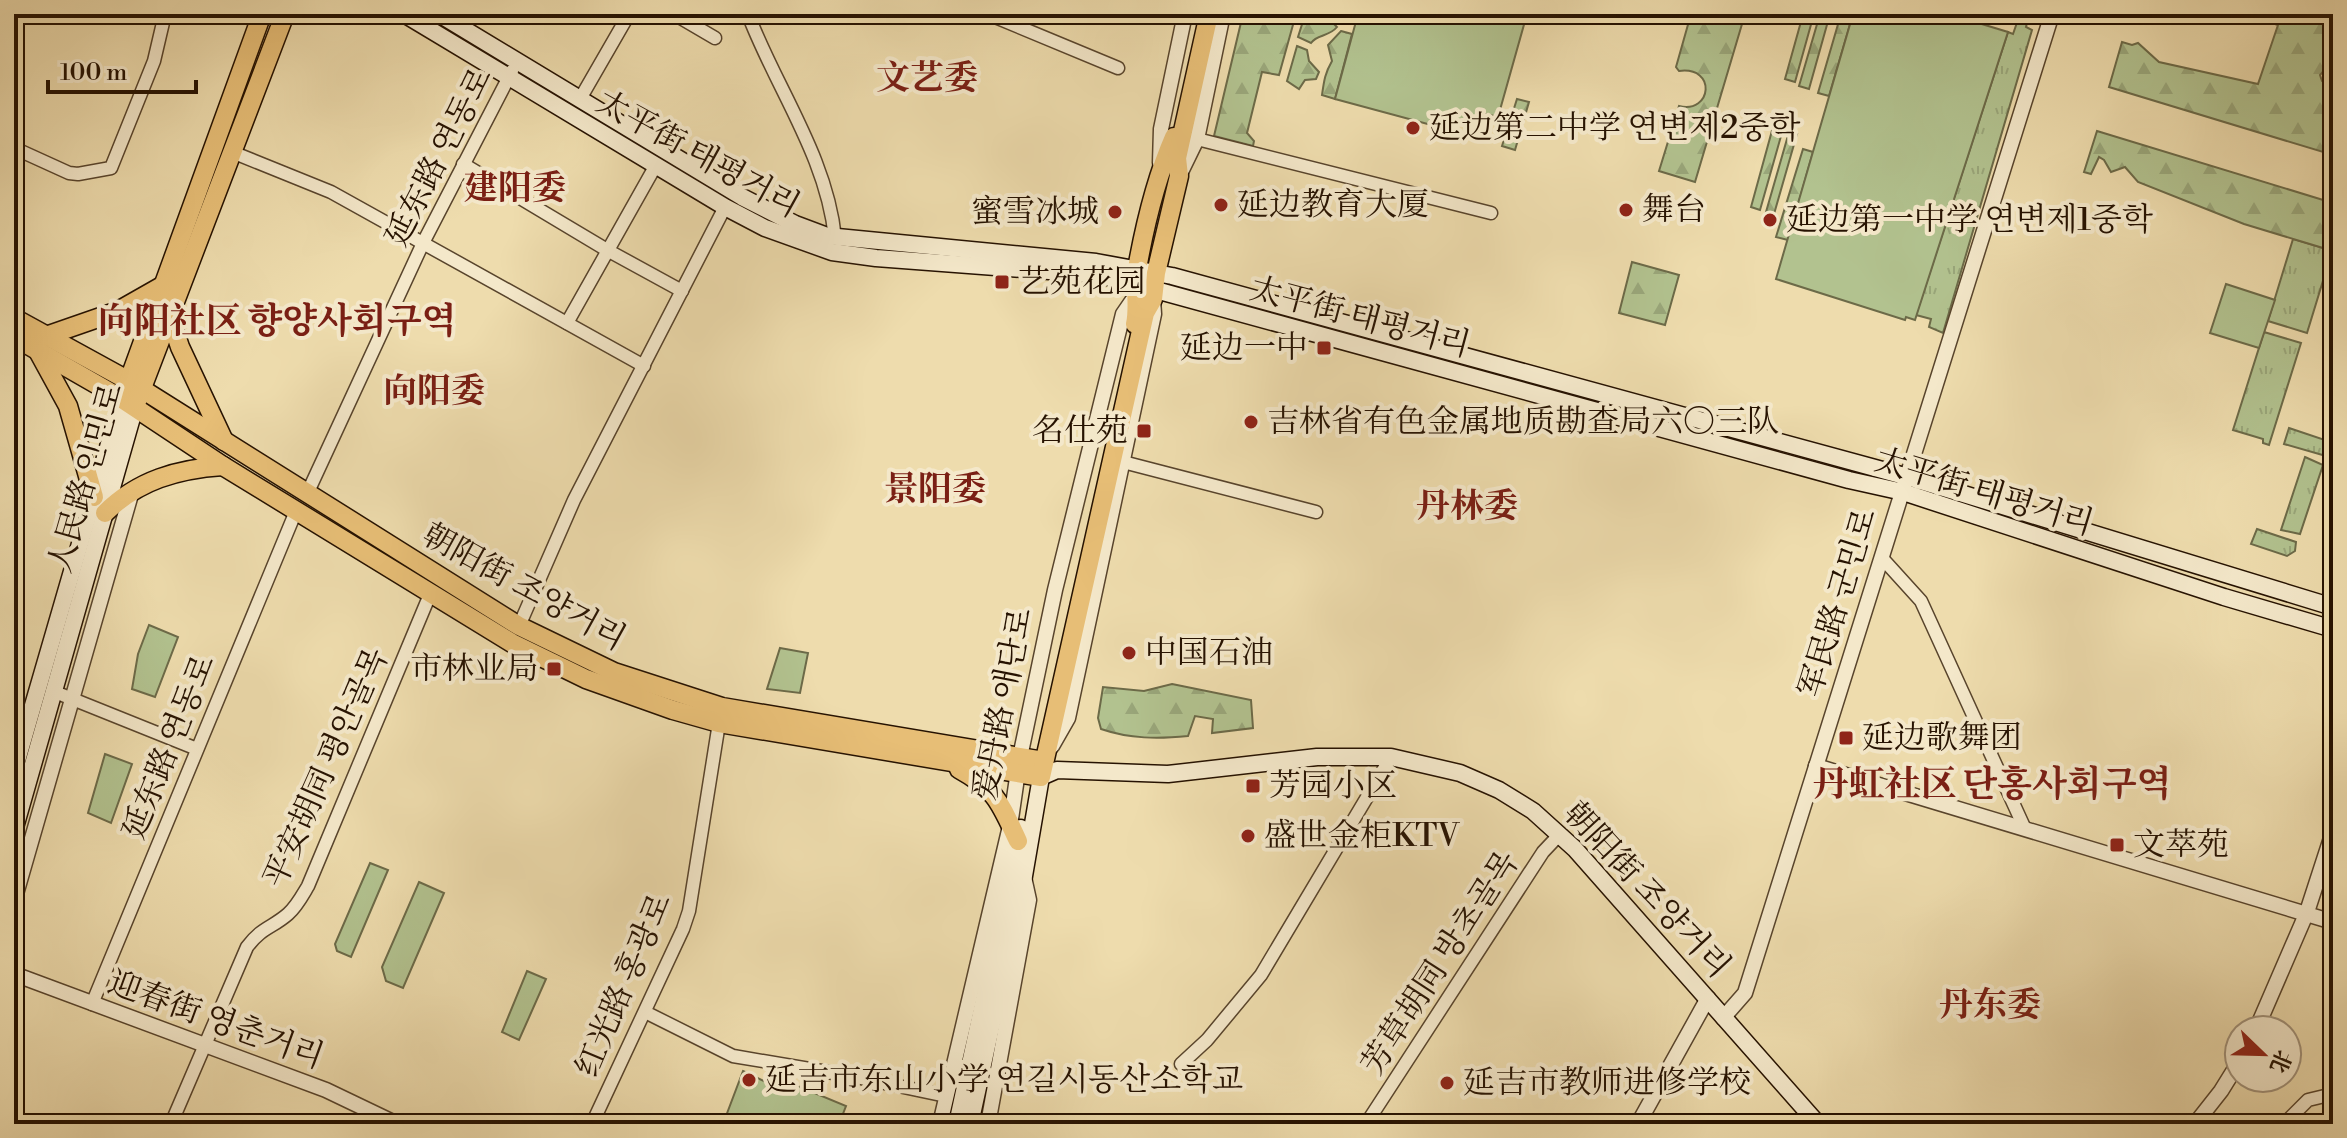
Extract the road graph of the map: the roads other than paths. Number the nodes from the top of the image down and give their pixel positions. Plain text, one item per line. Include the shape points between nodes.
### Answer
1 (165, 14) edge
2 (262, 14) edge
3 (404, 14) edge
4 (629, 14) edge
5 (674, 14) edge
6 (748, 14) edge
7 (988, 14) edge
8 (1185, 14) edge
9 (1200, 14) edge
10 (1209, 14) edge
11 (1223, 14) edge
12 (2052, 14) edge
13 (444, 15) edge
14 (286, 17) edge
15 (715, 38) dead end
16 (518, 61) junction
17 (1118, 68) dead end
18 (508, 79) junction
19 (580, 99) junction
20 (1197, 139) junction
21 (14, 148) edge
22 (232, 152) junction
23 (463, 164) junction
24 (656, 165) junction
25 (1160, 169) junction
26 (1179, 176) junction
27 (725, 207) junction
28 (1491, 213) dead end
29 (1156, 232) junction
30 (835, 238) junction
31 (423, 243) junction
32 (607, 250) junction
33 (162, 286) junction
34 (1145, 286) junction
35 (682, 291) junction
36 (170, 317) junction
37 (14, 318) edge
38 (567, 323) junction
39 (14, 337) edge
40 (42, 343) junction
41 (644, 366) junction
42 (132, 394) junction
43 (224, 441) junction
44 (1123, 462) junction
45 (223, 466) junction
46 (1905, 484) junction
47 (132, 491) junction
48 (307, 494) junction
49 (94, 497) junction
50 (296, 511) junction
51 (1316, 512) dead end
52 (105, 513) junction
53 (1882, 558) junction
54 (431, 592) junction
55 (2333, 607) edge
56 (519, 626) junction
57 (2333, 629) edge
58 (55, 692) junction
59 (72, 699) junction
60 (719, 723) junction
61 (197, 749) junction
62 (1391, 757) junction
63 (946, 761) junction
64 (1816, 766) junction
65 (1035, 768) junction
66 (14, 771) edge
67 (2025, 829) junction
68 (14, 831) edge
69 (2333, 832) edge
70 (1014, 834) junction
71 (1560, 834) junction
72 (1024, 876) junction
73 (14, 901) edge
74 (2307, 912) junction
75 (2333, 922) edge
76 (14, 974) edge
77 (1708, 998) junction
78 (92, 1004) junction
79 (645, 1012) junction
80 (2263, 1014) edge
81 (1723, 1018) junction
82 (204, 1047) junction
83 (1181, 1064) dead end
84 (2223, 1088) edge
85 (2333, 1094) edge
86 (946, 1096) junction
87 (171, 1124) edge
88 (397, 1124) edge
89 (592, 1124) edge
90 (940, 1124) edge
91 (957, 1124) edge
92 (970, 1124) edge
93 (988, 1124) edge
94 (1366, 1124) edge
95 (1638, 1124) edge
96 (1818, 1124) edge
97 (2195, 1124) edge
98 (2284, 1124) edge

1 - 21 street via 154,61 111,168 69,173
2 - 33 main road, 人民路 인민로
3 - 18 main road, 太平街 태평거리
4 - 19 street
5 - 15 street
6 - 30 street via 818,169
7 - 17 street
8 - 25 street, 爱丹路 애단로 via 1161,129
9 - 25 main road, 爱丹路 애단로 via 1175,134
10 - 26 main road, 爱丹路 애단로 via 1177,158
11 - 20 street, 爱丹路 애단로
12 - 46 street, 军民路 군민로
13 - 16 main road, 太平街 태평거리
14 - 22 main road, 人民路 인민로
16 - 18 street, 延东路 연동로
16 - 19 main road, 太平街 태평거리
18 - 23 street, 延东路 연동로
18 - 24 main road, 太平街 태평거리
19 - 30 main road, 太平街 태평거리 via 762,208
20 - 26 street, 爱丹路 애단로
20 - 28 street
22 - 31 street via 331,192
22 - 36 main road, 人民路 인민로
23 - 31 street, 延东路 연동로
23 - 32 street
24 - 27 main road, 太平街 태평거리
24 - 32 street
25 - 29 main road, 爱丹路 애단로
26 - 29 main road, 爱丹路 애단로
27 - 34 main road, 太平街 태평거리 via 832,252 1101,275
27 - 35 street
29 - 34 main road, 爱丹路 애단로
30 - 34 main road, 太平街 태평거리 via 1096,262
31 - 38 street
31 - 48 street, 延东路 연동로
32 - 35 street
32 - 38 street
33 - 40 main road
33 - 42 main road, 人民路 인민로
34 - 44 street, 爱丹路 애단로 via 1154,314
34 - 46 main road, 太平街 태평거리 via 1849,480
34 - 65 main road, 爱丹路 애단로 via 1145,313
34 - 65 street, 爱丹路 애단로 via 1123,314 1055,590
35 - 41 street
36 - 42 main road, 人民路 인민로
36 - 43 main road
37 - 40 main road, 朝阳街 조양거리
38 - 41 street
39 - 40 main road, 朝阳街 조양거리
40 - 42 main road, 朝阳街 조양거리
40 - 49 main road via 68,406
41 - 56 street via 574,500
42 - 43 main road, 朝阳街 조양거리
42 - 45 main road, 朝阳街 조양거리
42 - 49 main road, 人民路 인민로
42 - 52 main road, 人民路 인민로
43 - 48 main road, 朝阳街 조양거리
44 - 51 street
44 - 65 street, 爱丹路 애단로 via 1068,718
45 - 47 main road via 175,472
45 - 50 main road, 朝阳街 조양거리
46 - 53 street, 军民路 군민로
46 - 55 main road, 太平街 태평거리
46 - 57 main road, 太平街 태평거리 via 2224,597
47 - 52 main road
47 - 59 street
48 - 56 main road, 朝阳街 조양거리
49 - 66 main road, 人民路 인민로
50 - 54 main road, 朝阳街 조양거리
50 - 61 street, 延东路 연동로
52 - 58 main road, 人民路 인민로
53 - 64 street, 军民路 군민로
53 - 67 street via 1921,601
54 - 60 main road, 朝阳街 조양거리 via 512,643 586,679
54 - 82 street, 平安胡同 평안골목 via 308,886 297,905 258,932 247,947
56 - 65 main road, 朝阳街 조양거리 via 614,672 722,707
58 - 59 street
58 - 68 main road, 人民路 인민로
59 - 61 street
59 - 73 street
60 - 63 main road, 朝阳街 조양거리
60 - 79 street, 红光路 홍광로 via 689,911
61 - 78 street, 延东路 연동로
62 - 65 main road, 朝阳街 조양거리 via 1317,757 1154,774
62 - 71 main road, 朝阳街 조양거리 via 1438,766 1485,784 1533,811
62 - 83 street via 1261,975
63 - 65 main road, 朝阳街 조양거리
63 - 70 main road via 988,787
64 - 67 street
64 - 81 street, 军民路 군민로 via 1745,993
65 - 70 main road, 爱丹路 애단로
65 - 72 main road, 爱丹路 애단로
67 - 74 street
69 - 74 street
70 - 86 street, 爱丹路 애단로
70 - 91 main road, 爱丹路 애단로
71 - 77 main road, 朝阳街 조양거리
71 - 94 street, 芳草胡同 방초골목 via 1543,852
72 - 92 main road, 爱丹路 애단로
72 - 93 street, 爱丹路 애단로 via 1029,900
74 - 75 street
74 - 80 street
76 - 78 street, 迎春街 영춘거리
77 - 81 main road, 朝阳街 조양거리
77 - 95 street
78 - 82 street, 迎春街 영춘거리
79 - 86 street via 733,1056
79 - 89 street, 红光路 홍광로
81 - 96 main road, 朝阳街 조양거리
82 - 87 street, 平安胡同 평안골목
82 - 88 street, 迎春街 영춘거리 via 326,1090
84 - 97 street
85 - 98 street via 2308,1100
86 - 90 street, 爱丹路 애단로

